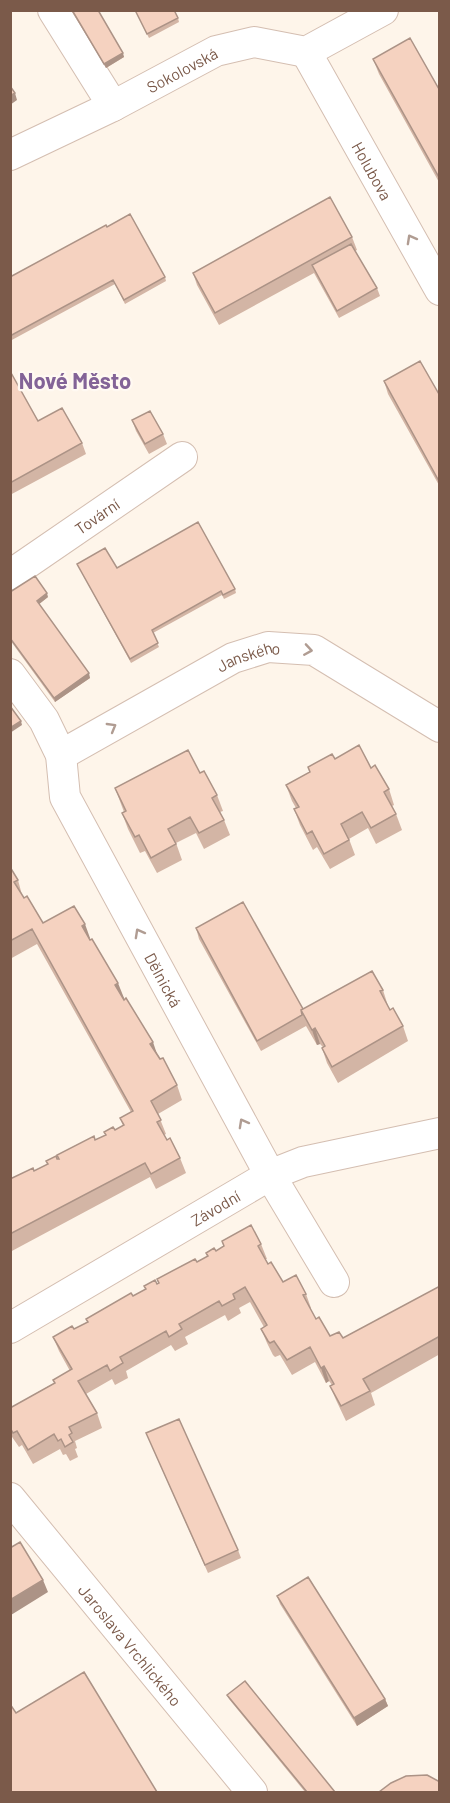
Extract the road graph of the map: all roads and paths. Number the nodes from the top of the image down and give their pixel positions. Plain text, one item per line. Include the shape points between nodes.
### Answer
1 (53, 10) edge
2 (364, 15) edge
3 (306, 52) junction
4 (113, 106) junction
5 (10, 155) edge
6 (440, 290) edge
7 (182, 457) dead end
8 (10, 575) edge
9 (10, 674) edge
10 (440, 727) edge
11 (61, 755) junction
12 (440, 1133) edge
13 (270, 1175) junction
14 (334, 1282) dead end
15 (10, 1328) edge
16 (10, 1498) edge
17 (252, 1792) edge

1 - 4 street
2 - 3 street
3 - 4 street, Sokolovská via 254,42 216,51
6 -> 3 street, Holubova
4 - 5 street, Sokolovská
7 - 8 street, Tovární
9 - 11 street, Dělnická via 44,720
11 -> 10 street, Janského via 232,658 268,647 314,650
13 -> 11 street, Dělnická via 65,797
12 - 13 street, Závodní via 303,1162
13 - 14 street, Dělnická
13 - 15 street, Závodní
16 - 17 street, Jaroslava Vrchlického

